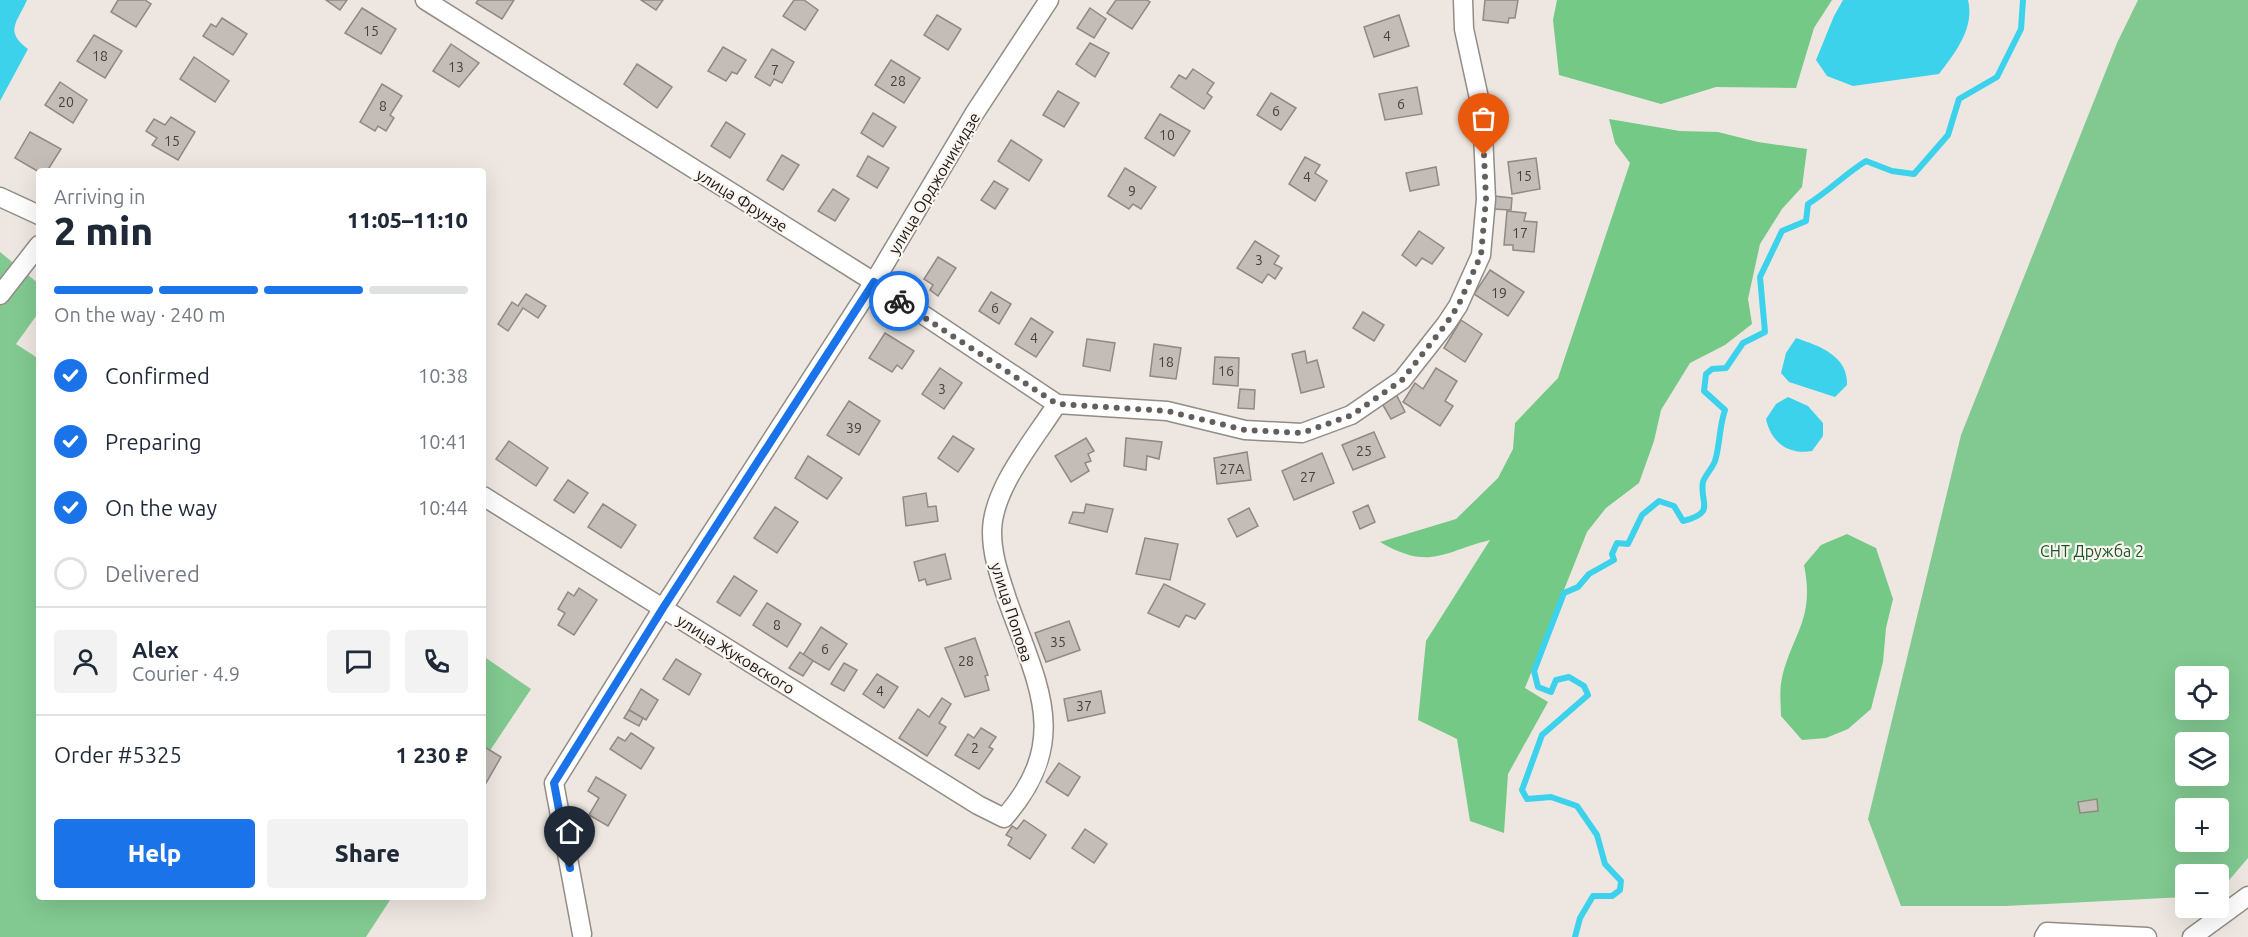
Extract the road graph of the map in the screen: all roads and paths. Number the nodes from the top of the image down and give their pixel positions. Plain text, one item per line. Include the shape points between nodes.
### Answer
1 (425, 0) edge
2 (1049, 0) edge
3 (1463, 0) edge
4 (0, 197) edge
5 (36, 214) edge
6 (36, 249) edge
7 (874, 282) junction
8 (0, 295) edge
9 (1057, 404) junction
10 (486, 498) edge
11 (663, 608) junction
12 (989, 811) joint
13 (2248, 896) edge
14 (2207, 930) edge
15 (582, 934) dead end
16 (2044, 937) edge
17 (2147, 937) edge
18 (2192, 937) edge

1 - 7 street, улица Фрунзе
2 - 7 street, улица Орджоникидзе via 974,114
3 - 9 street via 1464,28 1482,112 1486,199 1481,255 1452,315 1402,380 1352,415 1302,433 1245,430 1167,411
4 - 5 street
6 - 8 street
7 - 9 street, улица Фрунзе
7 - 11 street, улица Орджоникидзе
9 - 12 street, улица Попова via 1002,490 992,531 994,562 1045,717 1044,746 1036,771 1017,803 1004,818
10 - 11 street, улица Жуковского
11 - 12 street, улица Жуковского
11 - 15 street, улица Орджоникидзе via 554,783
13 - 14 street
14 - 18 street
16 - 17 street via 2047,932

